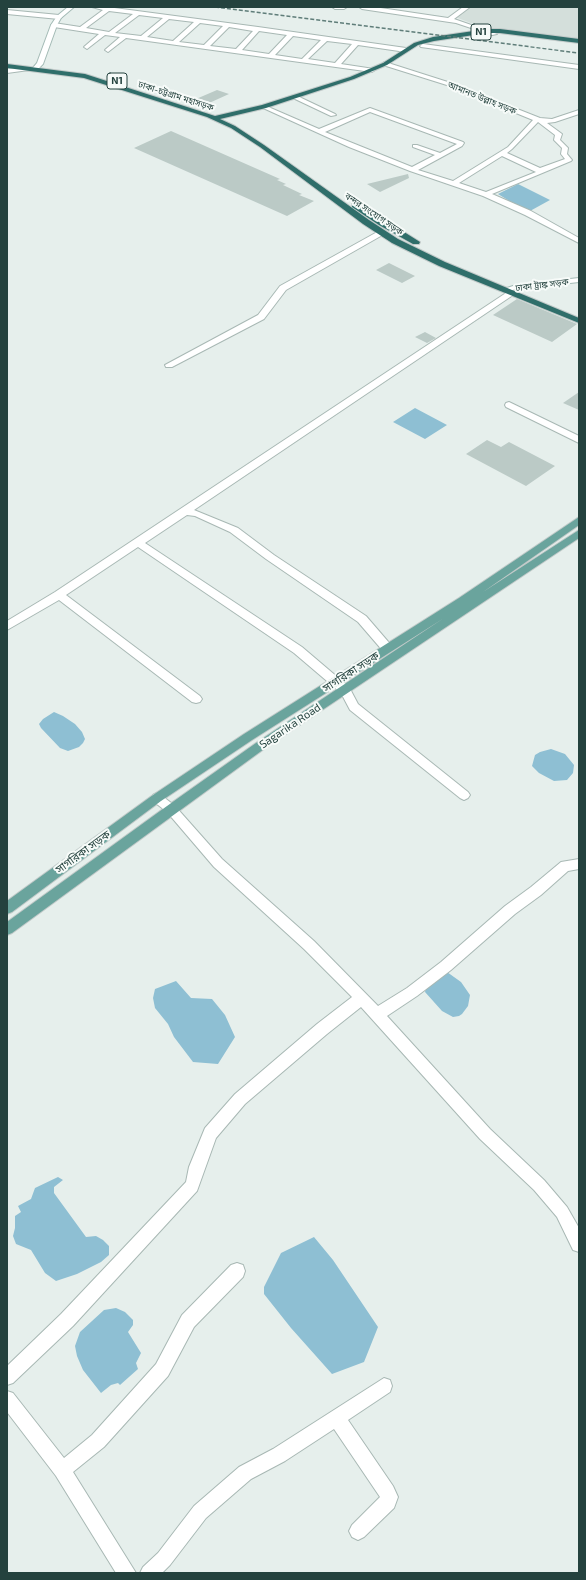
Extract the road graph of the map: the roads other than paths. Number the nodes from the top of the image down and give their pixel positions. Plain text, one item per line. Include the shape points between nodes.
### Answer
1 (71, 7) edge
2 (95, 7) edge
3 (336, 7) edge
4 (344, 7) edge
5 (362, 7) edge
6 (467, 7) edge
7 (108, 9) junction
8 (7, 12) edge
9 (138, 13) junction
10 (59, 17) junction
11 (168, 17) junction
12 (449, 20) junction
13 (199, 21) junction
14 (54, 25) junction
15 (228, 25) junction
16 (258, 29) junction
17 (81, 30) junction
18 (487, 31) junction
19 (107, 34) junction
20 (292, 34) junction
21 (494, 34) junction
22 (126, 36) junction
23 (141, 39) junction
24 (325, 39) junction
25 (579, 42) edge
26 (174, 43) junction
27 (357, 43) junction
28 (423, 46) junction
29 (87, 47) dead end
30 (205, 47) junction
31 (108, 50) dead end
32 (406, 50) junction
33 (237, 52) junction
34 (270, 56) junction
35 (304, 60) junction
36 (7, 62) edge
37 (387, 63) junction
38 (558, 64) junction
39 (337, 65) junction
40 (7, 66) edge
41 (579, 67) edge
42 (36, 68) junction
43 (27, 69) junction
44 (372, 70) junction
45 (7, 71) edge
46 (579, 72) edge
47 (295, 97) junction
48 (264, 107) junction
49 (579, 112) edge
50 (333, 115) dead end
51 (219, 117) junction
52 (537, 120) junction
53 (318, 132) junction
54 (415, 146) dead end
55 (503, 154) junction
56 (440, 155) junction
57 (412, 170) junction
58 (540, 171) junction
59 (454, 183) junction
60 (486, 194) junction
61 (382, 233) junction
62 (579, 241) edge
63 (579, 280) edge
64 (579, 285) edge
65 (514, 290) junction
66 (579, 312) edge
67 (579, 321) edge
68 (169, 365) dead end
69 (509, 405) dead end
70 (579, 440) edge
71 (186, 511) junction
72 (579, 520) edge
73 (579, 533) edge
74 (138, 543) junction
75 (59, 595) junction
76 (7, 626) edge
77 (387, 648) junction
78 (340, 686) junction
79 (196, 699) dead end
80 (464, 795) dead end
81 (157, 798) junction
82 (170, 809) junction
83 (579, 864) edge
84 (7, 908) edge
85 (7, 929) edge
86 (362, 998) junction
87 (377, 1015) junction
88 (579, 1244) edge
89 (237, 1271) dead end
90 (7, 1377) edge
91 (384, 1386) dead end
92 (7, 1399) edge
93 (337, 1418) junction
94 (62, 1470) junction
95 (358, 1532) dead end
96 (127, 1573) edge
97 (149, 1573) edge

1 - 10 street
2 - 7 street
3 - 4 street
5 - 12 street
6 - 12 street
7 - 9 street
7 - 17 street
8 - 10 street
9 - 11 street
9 - 19 street
10 - 14 street
11 - 13 street
11 - 23 street
12 - 18 street
13 - 15 street
13 - 26 street
14 - 17 street
14 - 42 street via 45,53
15 - 16 street
15 - 30 street
16 - 20 street
16 - 33 street
17 - 19 street
18 - 21 street
18 - 25 highway, ঢাকা-চট্টগ্রাম মহাসড়ক / N1 via 517,32
18 - 32 highway, ঢাকা-চট্টগ্রাম মহাসড়ক / N1 via 433,39
19 - 22 street
19 - 29 street
20 - 24 street
20 - 34 street
21 - 25 highway, ঢাকা-চট্টগ্রাম মহাসড়ক / N1
21 - 28 highway, ঢাকা-চট্টগ্রাম মহাসড়ক / N1
22 - 23 street
22 - 31 street
23 - 26 street
24 - 27 street
24 - 35 street
26 - 30 street
27 - 32 street
27 - 39 street
28 - 37 highway, ঢাকা-চট্টগ্রাম মহাসড়ক / N1
28 - 38 street
30 - 33 street
32 - 37 highway, ঢাকা-চট্টগ্রাম মহাসড়ক / N1
33 - 34 street
34 - 35 street
35 - 39 street
36 - 42 highway, ঢাকা-চট্টগ্রাম মহাসড়ক / N1
37 - 44 highway, ঢাকা-চট্টগ্রাম মহাসড়ক / N1
37 - 52 street, আমানত উল্লাহ সড়ক via 452,85
38 - 41 street
38 - 46 street
39 - 44 street
40 - 43 highway, ঢাকা-চট্টগ্রাম মহাসড়ক / N1
42 - 43 highway, ঢাকা-চট্টগ্রাম মহাসড়ক / N1
42 - 51 highway, ঢাকা-চট্টগ্রাম মহাসড়ক / N1 via 85,76
43 - 45 street
44 - 47 highway, ঢাকা-চট্টগ্রাম মহাসড়ক / N1
47 - 48 highway, ঢাকা-চট্টগ্রাম মহাসড়ক / N1
47 - 50 street
48 - 51 highway, ঢাকা-চট্টগ্রাম মহাসড়ক / N1
48 - 53 street
49 - 52 street, আমানত উল্লাহ সড়ক via 552,121
51 - 61 highway, বন্দর সংযোগ সড়ক
51 - 65 highway, বন্দর সংযোগ সড়ক via 240,124 270,142 382,224
52 - 55 street
52 - 58 street via 559,134 557,140 566,148 564,154 572,162
53 - 56 street via 366,111 372,111 461,143
53 - 57 street
54 - 56 street
55 - 58 street
55 - 59 street
56 - 57 street
57 - 59 street
58 - 60 street
59 - 60 street
60 - 62 street via 534,216
61 - 65 highway, বন্দর সংযোগ সড়ক via 442,264
61 - 68 street via 283,288 261,317
63 - 65 street, ঢাকা ট্রাঙ্ক সড়ক
64 - 65 street, ঢাকা ট্রাঙ্ক সড়ক
65 - 66 highway, বন্দর সংযোগ সড়ক
65 - 67 highway, বন্দর সংযোগ সড়ক
65 - 71 street
69 - 70 street
71 - 74 street
71 - 77 street via 234,530 362,619
72 - 77 main road, সাগরিকা সড়ক via 463,601
73 - 78 main road, Sagarika Road
74 - 75 street
74 - 78 street via 298,650
75 - 76 street
75 - 79 street
77 - 78 main road, সাগরিকা সড়ক
78 - 80 street via 354,707
78 - 81 main road, সাগরিকা সড়ক via 248,737
78 - 82 main road, Sagarika Road
81 - 82 street
81 - 84 main road, সাগরিকা সড়ক
82 - 85 main road, Sagarika Road
82 - 86 street via 218,864 309,945
83 - 87 street via 565,866 446,966
86 - 87 street
86 - 90 street via 240,1099 210,1133 192,1186 67,1320
87 - 88 street via 485,1134 539,1184 562,1212
89 - 94 street via 188,1321 162,1370 98,1441
91 - 93 street
92 - 94 street
93 - 95 street via 389,1497 388,1502
93 - 97 street via 245,1473 200,1512 164,1559
94 - 96 street

